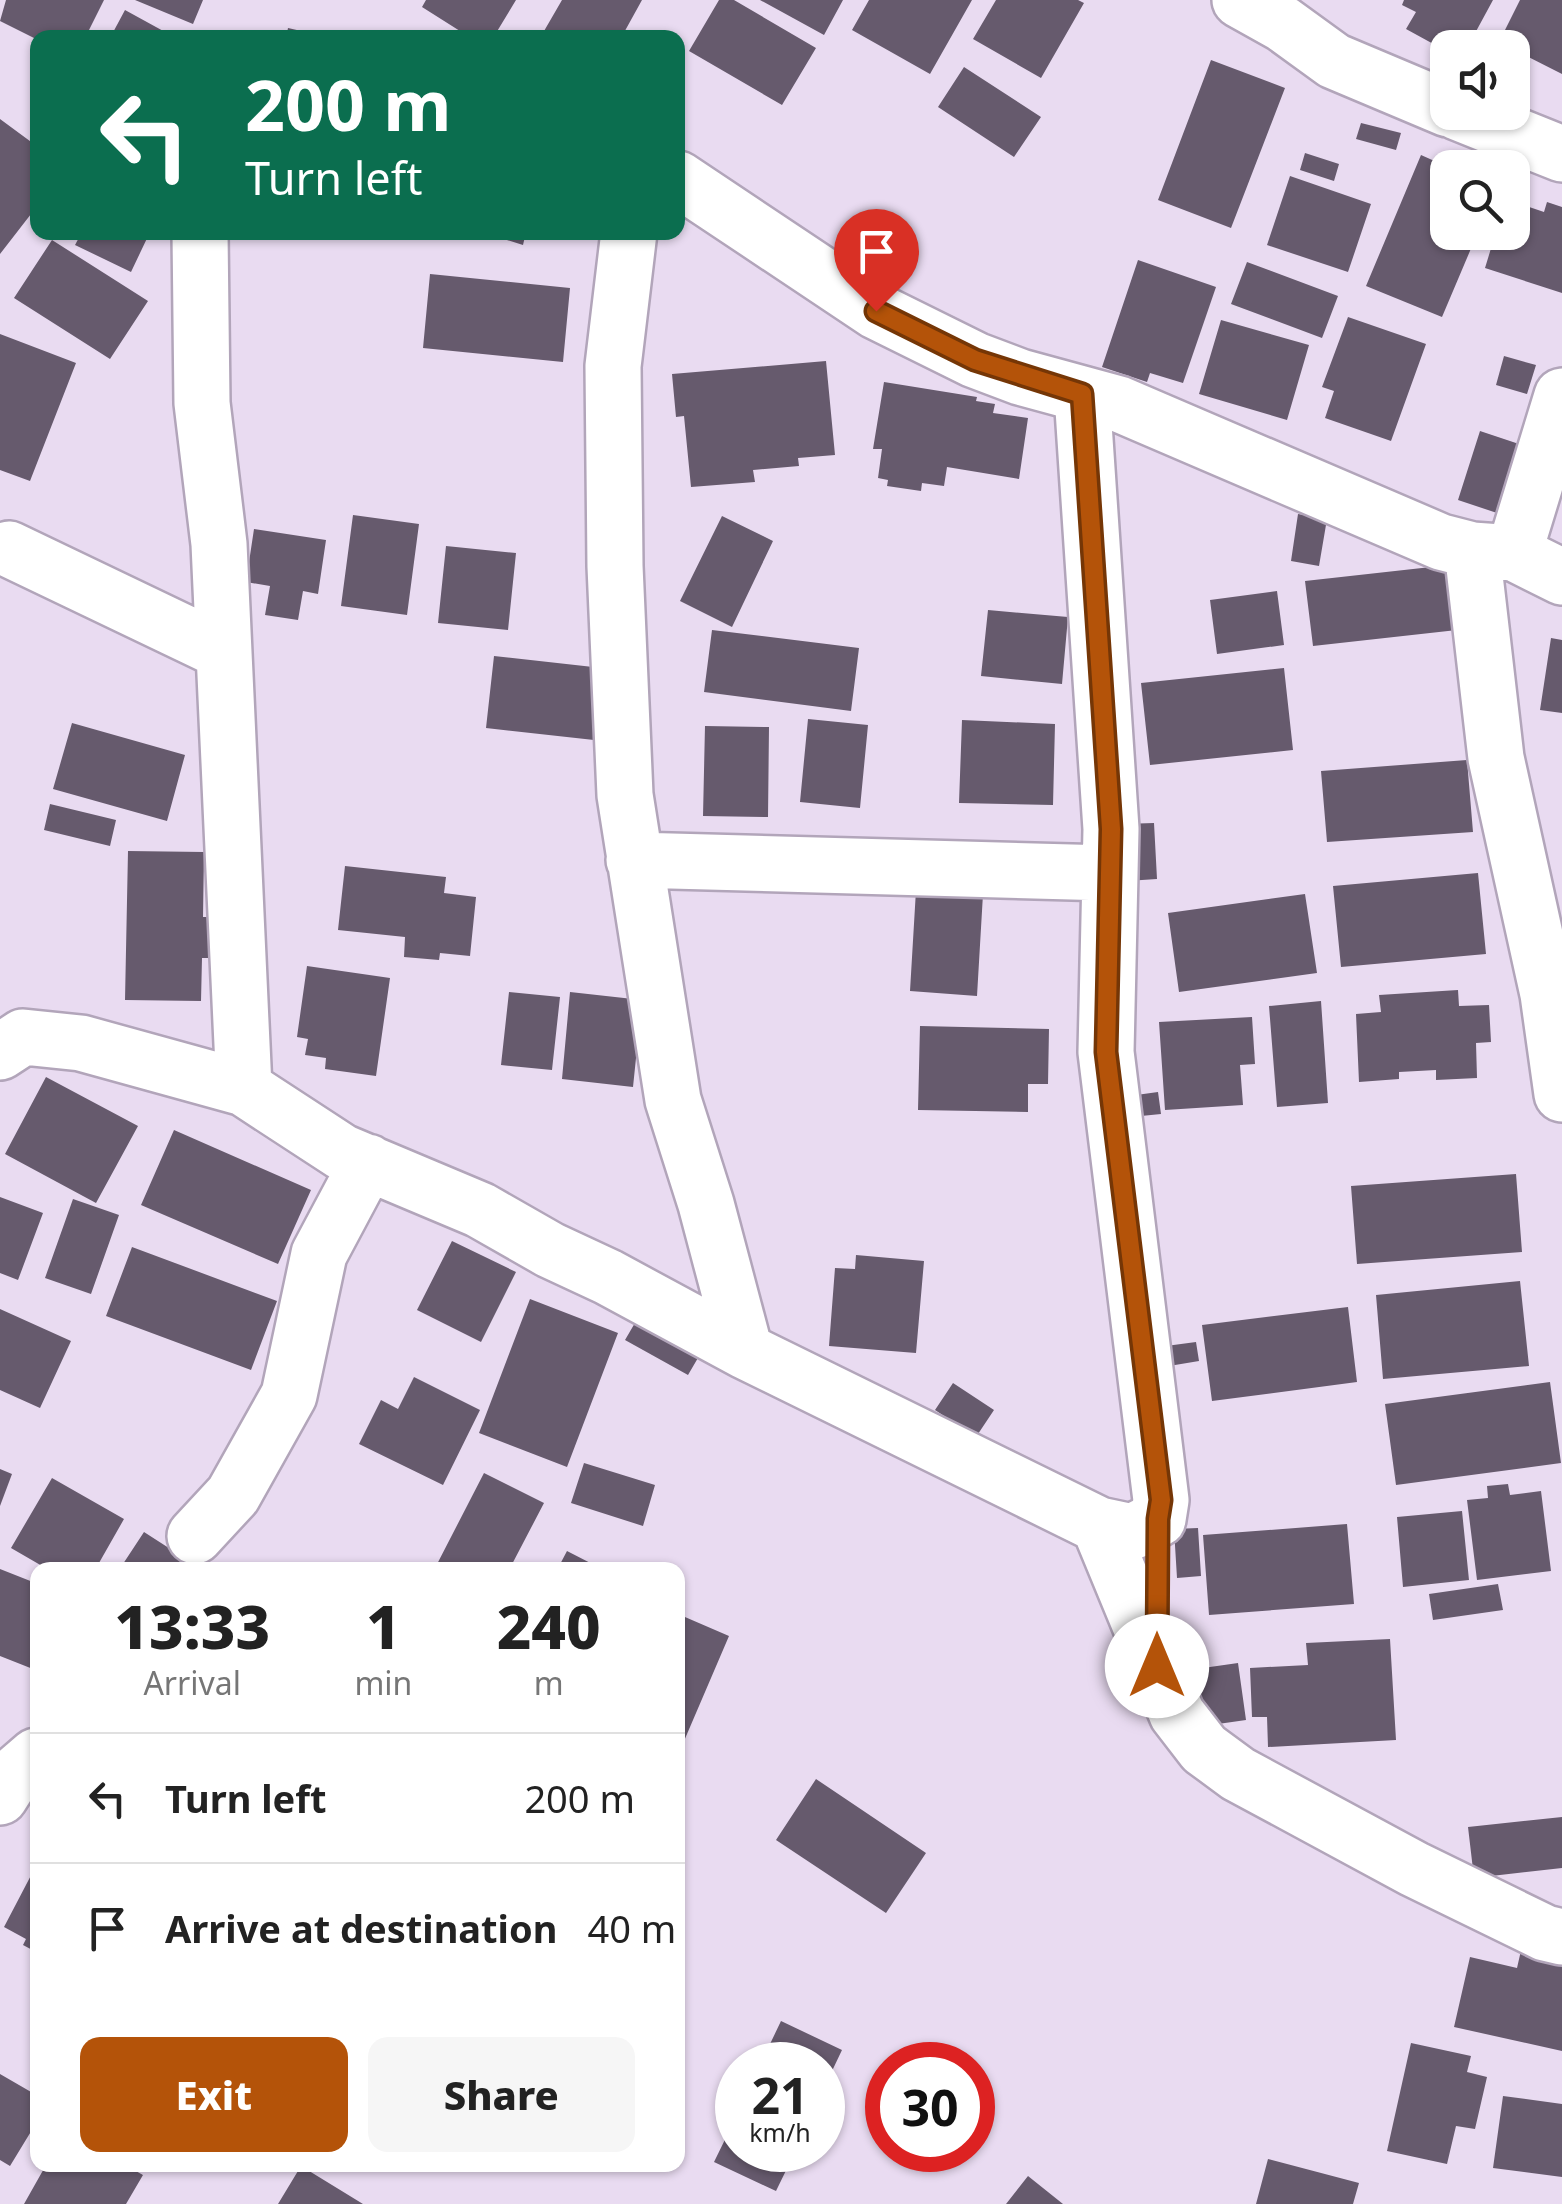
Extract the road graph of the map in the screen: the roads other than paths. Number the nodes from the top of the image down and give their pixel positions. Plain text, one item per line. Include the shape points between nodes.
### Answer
1 (1240, 0) edge
2 (1430, 101) edge
3 (1501, 130) edge
4 (1562, 154) edge
5 (685, 184) edge
6 (200, 240) edge
7 (628, 240) edge
8 (1082, 394) junction
9 (1562, 396) edge
10 (9, 549) dead end
11 (1493, 552) junction
12 (1562, 577) edge
13 (224, 652) junction
14 (634, 860) junction
15 (1109, 873) junction
16 (0, 1052) edge
17 (244, 1088) junction
18 (1562, 1094) edge
19 (368, 1162) junction
20 (745, 1351) junction
21 (1158, 1519) junction
22 (1098, 1525) junction
23 (195, 1536) dead end
24 (1157, 1666) junction
25 (30, 1761) edge
26 (0, 1797) edge
27 (1562, 1937) edge

1 - 2 street via 1334,61
3 - 4 street
5 - 8 street via 876,311 975,360
6 - 13 street via 202,403
7 - 14 street via 613,384 623,757
8 - 11 street via 1441,542
8 - 15 street
9 - 11 street
10 - 13 street
11 - 12 street
11 - 18 street via 1496,758 1548,994
13 - 17 street
14 - 15 street
14 - 20 street via 673,1100
15 - 21 street via 1106,1052 1161,1500
16 - 17 street via 23,1037 81,1042
17 - 19 street
19 - 20 street via 480,1210
19 - 23 street via 320,1254 289,1395 233,1495
20 - 22 street
21 - 22 street via 1132,1532
21 - 24 street
22 - 24 street
24 - 27 street via 1177,1714 1204,1749 1238,1774 1414,1869
25 - 26 street

